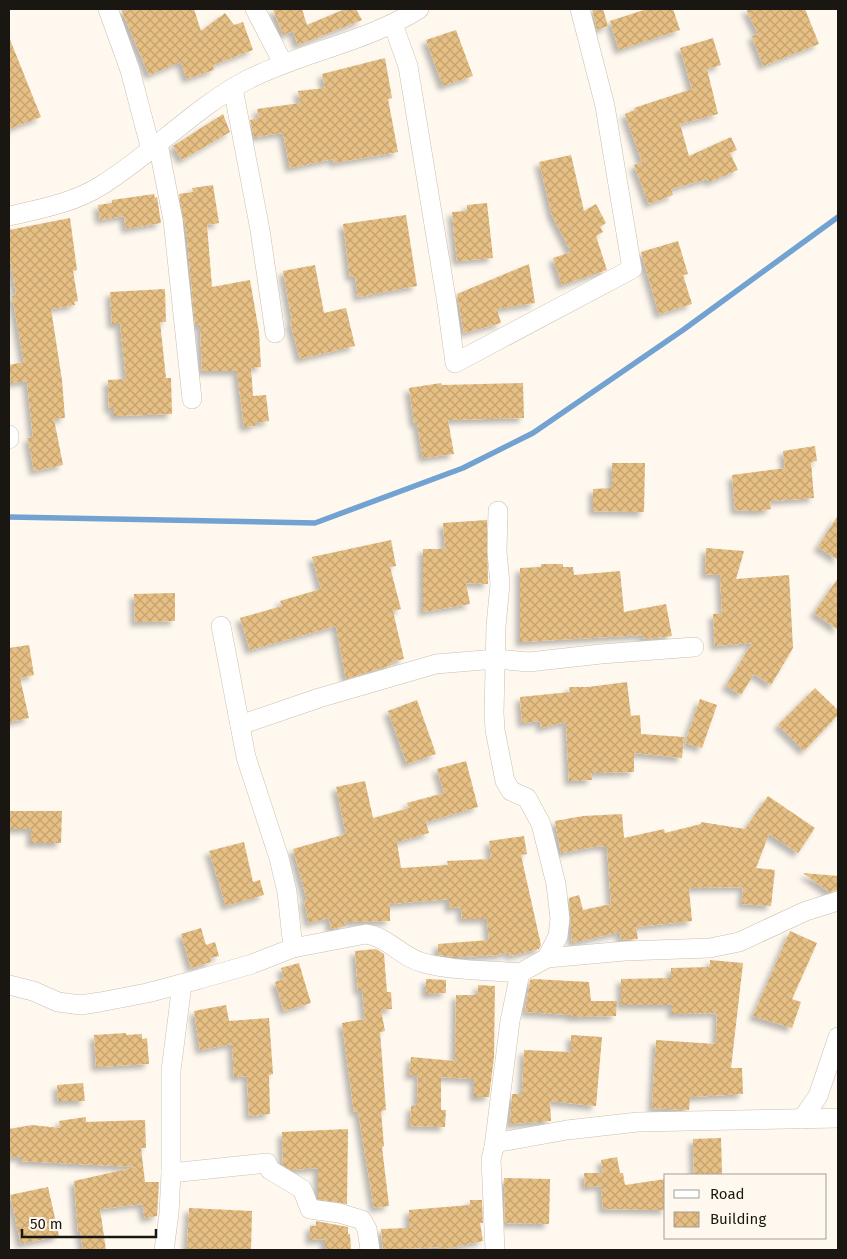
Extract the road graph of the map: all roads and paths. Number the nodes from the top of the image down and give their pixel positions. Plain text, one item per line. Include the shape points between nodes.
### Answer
1 (108, 9) edge
2 (255, 9) edge
3 (419, 9) edge
4 (580, 9) edge
5 (393, 24) junction
6 (283, 63) junction
7 (233, 88) junction
8 (154, 147) junction
9 (9, 216) edge
10 (275, 332) dead end
11 (192, 399) dead end
12 (9, 435) edge
13 (9, 439) edge
14 (498, 512) dead end
15 (221, 626) dead end
16 (694, 648) dead end
17 (496, 659) junction
18 (240, 725) junction
19 (838, 901) edge
20 (293, 948) junction
21 (547, 958) junction
22 (520, 973) junction
23 (182, 984) junction
24 (9, 985) edge
25 (838, 1037) edge
26 (838, 1118) edge
27 (802, 1119) junction
28 (494, 1147) junction
29 (171, 1173) junction
30 (164, 1250) edge
31 (370, 1250) edge
32 (495, 1250) edge

1 - 8 street
2 - 6 street
3 - 5 street
4 - 5 street via 604,106 632,269 454,363 408,66
5 - 6 street
6 - 7 street
7 - 8 street
7 - 10 street via 260,230
8 - 9 street via 102,186 82,196
8 - 11 street via 173,220
12 - 13 street
14 - 17 street via 500,584
15 - 18 street
16 - 17 street via 529,662
17 - 18 street via 436,664
17 - 21 street via 494,713 506,781 511,791 527,798 536,813 556,884 560,919 558,936
18 - 20 street via 246,757 280,858
19 - 21 street via 806,911 739,942 710,948
20 - 22 street via 366,934 376,935 402,954 423,963
20 - 23 street via 252,964
21 - 22 street
22 - 28 street via 510,1021
23 - 24 street via 81,1004 58,1002
23 - 29 street via 172,1071
25 - 27 street via 818,1096
26 - 27 street
27 - 28 street via 638,1122 509,1140
28 - 32 street via 491,1159
29 - 30 street
29 - 31 street via 268,1163 270,1170 302,1188 310,1209 362,1220 367,1229

